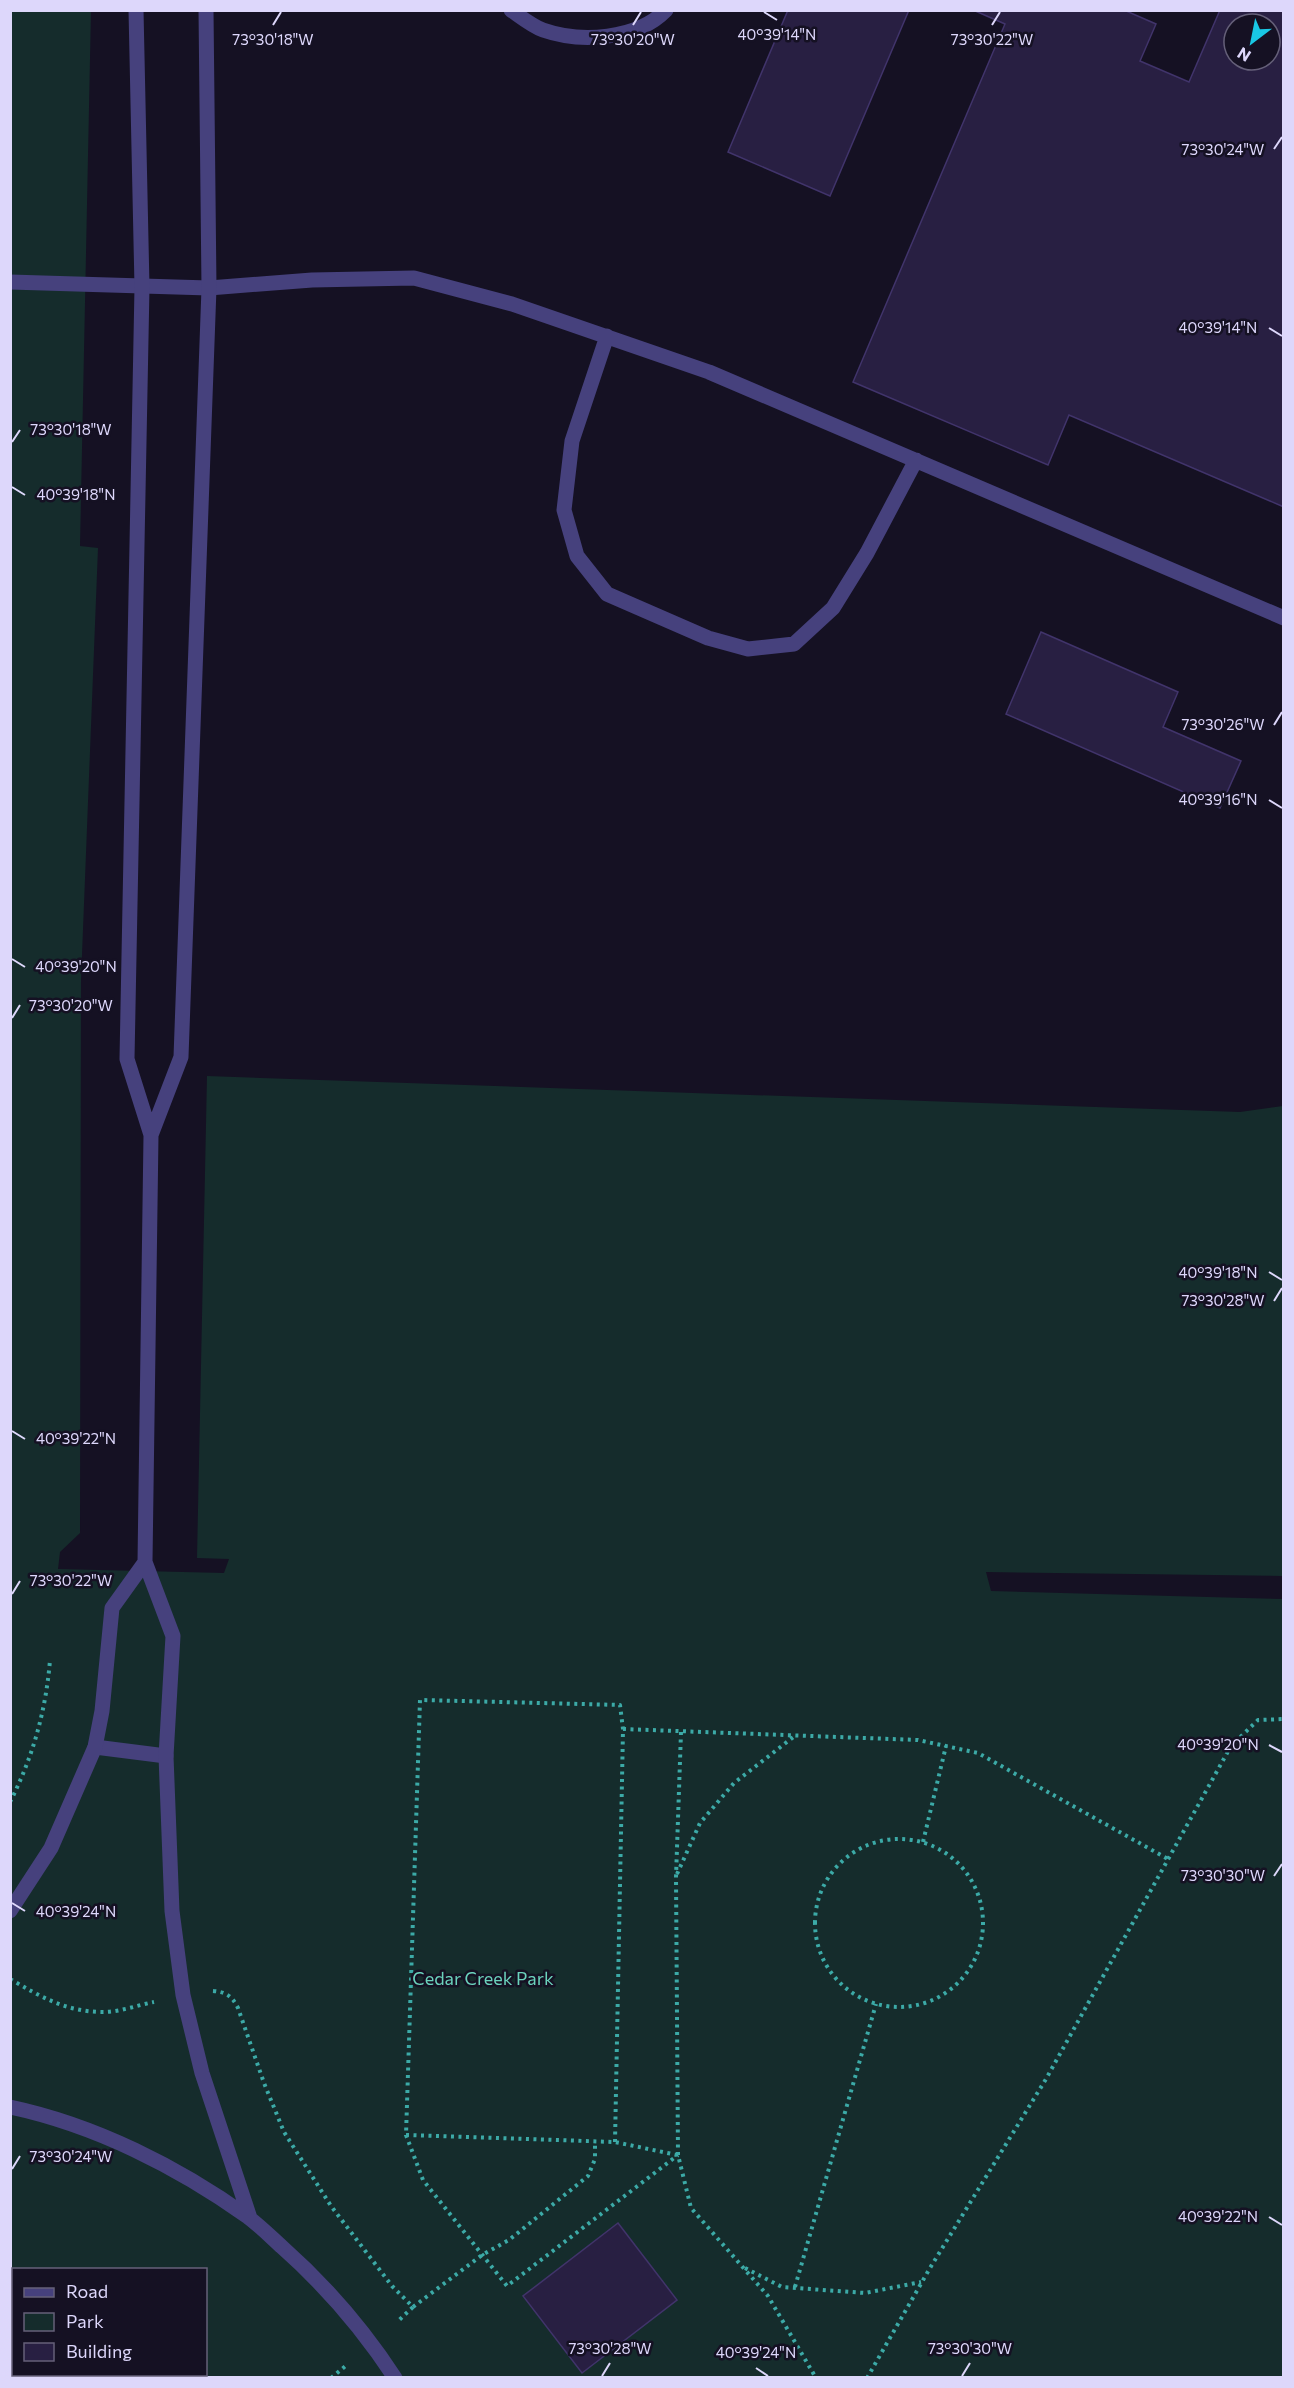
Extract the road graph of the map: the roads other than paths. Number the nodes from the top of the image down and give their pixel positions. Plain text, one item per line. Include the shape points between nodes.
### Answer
1 (136, 10) edge
2 (206, 10) edge
3 (511, 10) edge
4 (666, 10) edge
5 (10, 282) edge
6 (142, 287) junction
7 (209, 288) junction
8 (607, 336) junction
9 (915, 460) junction
10 (1284, 618) edge
11 (151, 1135) junction
12 (145, 1562) junction
13 (95, 1747) junction
14 (166, 1756) junction
15 (10, 1911) edge
16 (10, 2107) edge
17 (250, 2218) junction
18 (395, 2378) edge

1 - 6 street
2 - 7 street
3 - 4 street via 541,29 582,38 623,34
5 - 6 street
6 - 7 street
6 - 11 street via 127,1059
7 - 8 street via 414,278 512,304
7 - 11 street via 181,1057
8 - 9 street via 709,372
8 - 9 street via 572,441 564,510 577,556 607,594 708,638 748,649 794,644 833,608 867,553
9 - 10 street
11 - 12 street
12 - 13 street via 112,1608
12 - 14 street via 173,1636
13 - 14 street
13 - 15 street via 51,1848
14 - 17 street via 172,1911 183,1995 202,2073
16 - 17 street via 104,2137 179,2172
17 - 18 street via 318,2279 372,2343

